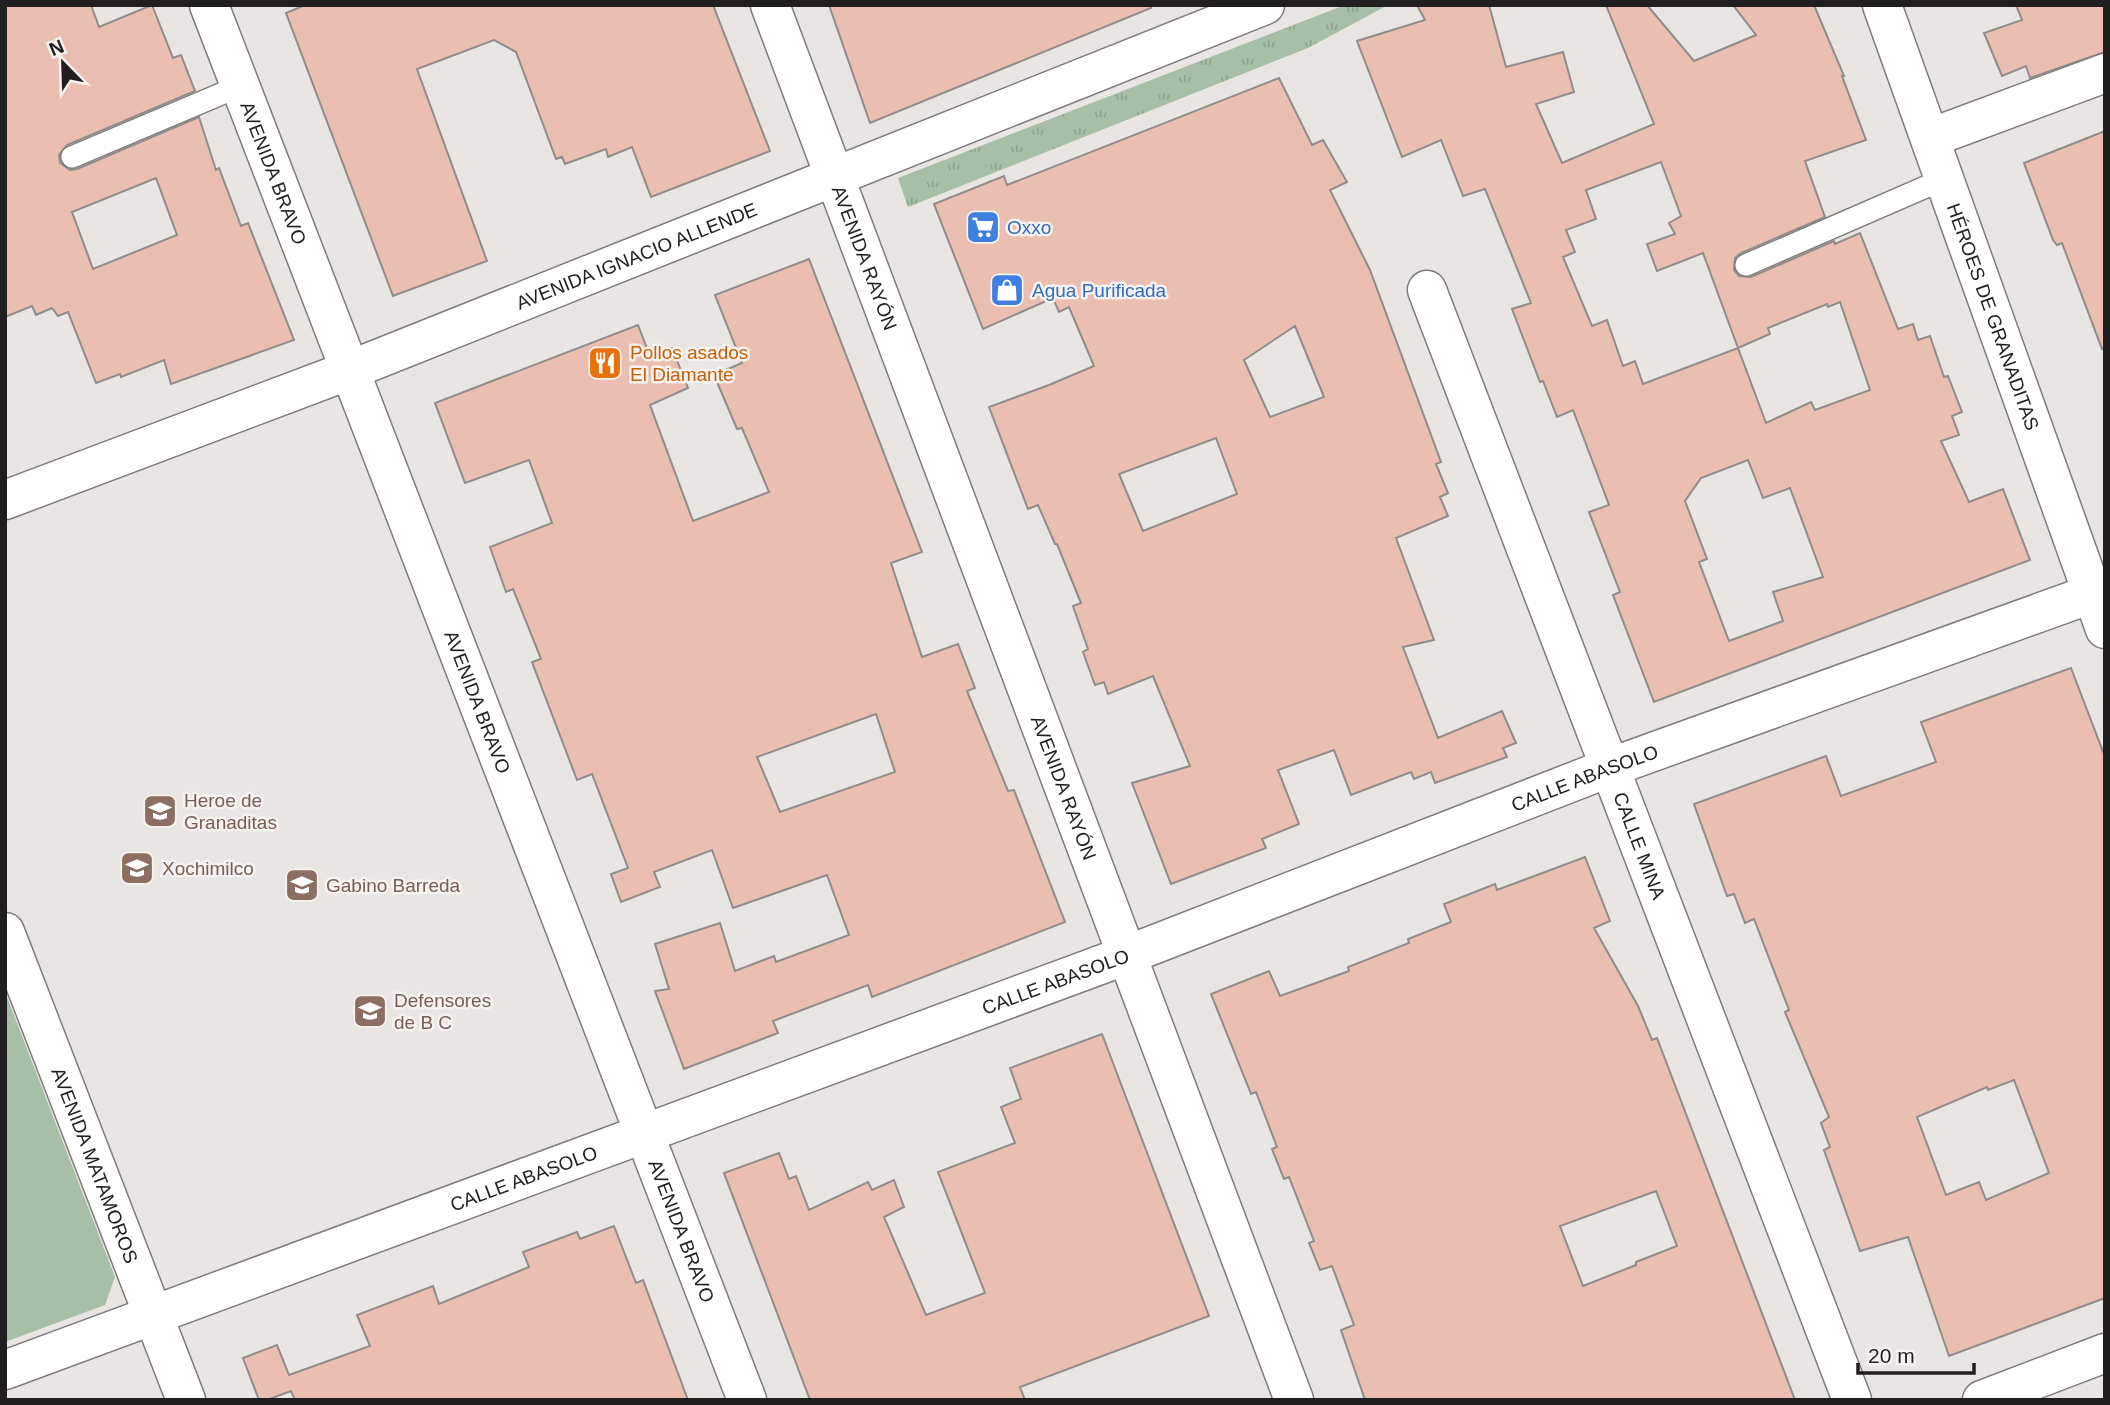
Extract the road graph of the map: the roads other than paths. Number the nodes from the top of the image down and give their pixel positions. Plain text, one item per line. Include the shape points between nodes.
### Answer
1 (209, 5) edge
2 (770, 5) edge
3 (1882, 5) edge
4 (1259, 7) edge
5 (2105, 73) edge
6 (240, 86) junction
7 (1930, 138) junction
8 (72, 157) dead end
9 (834, 176) junction
10 (1944, 179) junction
11 (1746, 265) dead end
12 (1427, 290) dead end
13 (349, 370) junction
14 (5, 500) edge
15 (2098, 592) edge
16 (2105, 629) edge
17 (1611, 766) junction
18 (5, 932) edge
19 (1127, 955) junction
20 (643, 1133) junction
21 (153, 1314) junction
22 (2105, 1353) edge
23 (5, 1370) edge
24 (186, 1400) edge
25 (747, 1400) edge
26 (1294, 1400) edge
27 (1852, 1400) edge
28 (1982, 1400) edge

1 - 6 street, AVENIDA BRAVO
2 - 9 street, AVENIDA RAYÓN
3 - 7 street, HÉROES DE GRANADITAS
4 - 9 street, AVENIDA IGNACIO ALLENDE
5 - 7 street
6 - 8 lane
6 - 13 street, AVENIDA BRAVO
7 - 10 street, HÉROES DE GRANADITAS
9 - 13 street, AVENIDA IGNACIO ALLENDE
9 - 19 street, AVENIDA RAYÓN
10 - 11 lane
10 - 15 street, HÉROES DE GRANADITAS
12 - 17 street, CALLE MINA
13 - 14 street, AVENIDA IGNACIO ALLENDE
13 - 20 street, AVENIDA BRAVO
15 - 16 street, HÉROES DE GRANADITAS
15 - 17 street, CALLE ABASOLO
17 - 19 street, CALLE ABASOLO
17 - 27 street, CALLE MINA
18 - 21 street, AVENIDA MATAMOROS
19 - 20 street, CALLE ABASOLO
19 - 26 street, AVENIDA RAYÓN
20 - 21 street, CALLE ABASOLO
20 - 25 street, AVENIDA BRAVO
21 - 23 street, CALLE ABASOLO
21 - 24 street, AVENIDA MATAMOROS
22 - 28 street

